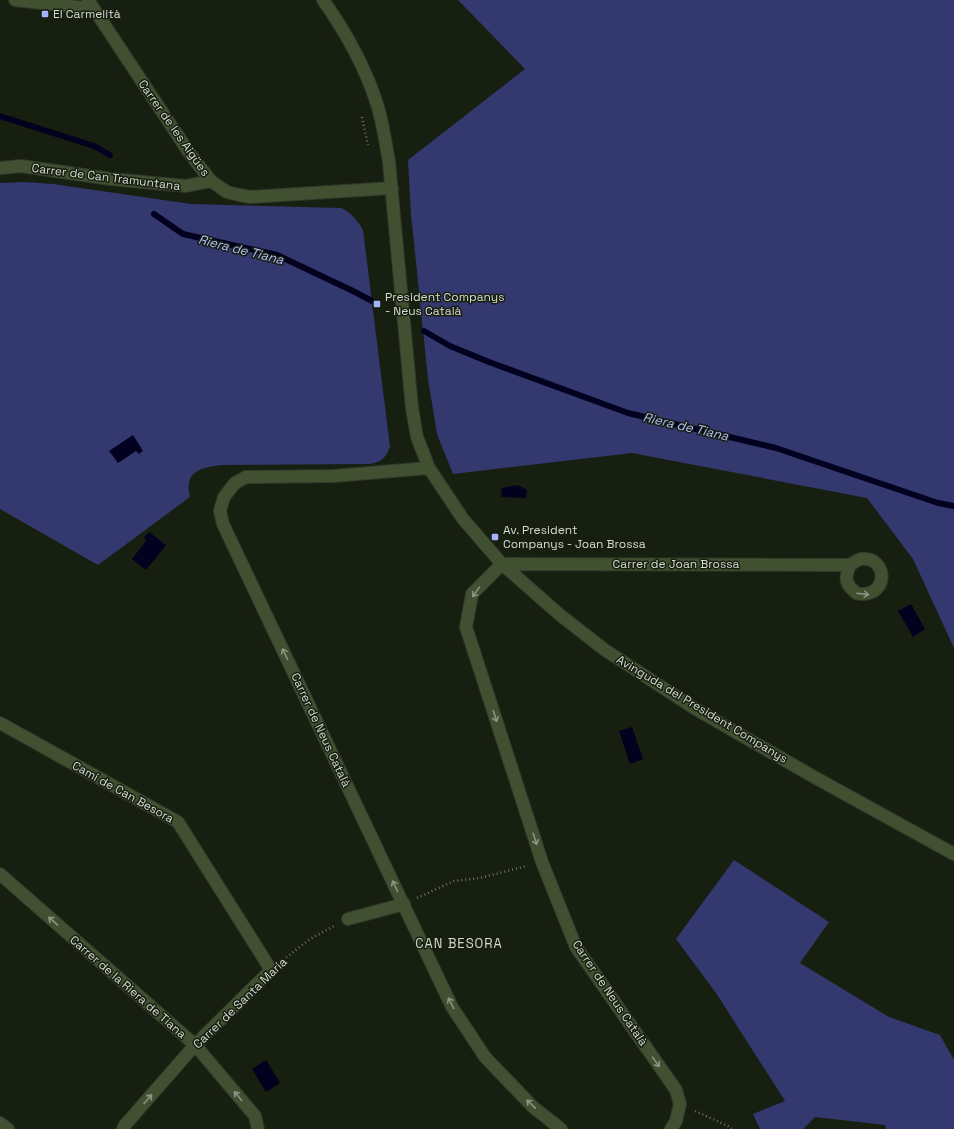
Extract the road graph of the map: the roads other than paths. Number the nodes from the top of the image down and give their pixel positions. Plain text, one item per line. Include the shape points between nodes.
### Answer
1 (15, 0) edge
2 (323, 0) edge
3 (91, 5) edge
4 (0, 168) edge
5 (211, 181) junction
6 (392, 188) junction
7 (429, 468) junction
8 (502, 564) junction
9 (850, 565) dead end
10 (0, 723) edge
11 (954, 854) edge
12 (0, 874) edge
13 (404, 904) junction
14 (348, 919) road end
15 (271, 970) joint
16 (195, 1045) junction
17 (0, 1123) edge
18 (8, 1129) edge
19 (123, 1129) edge
20 (258, 1129) edge
21 (561, 1129) edge
22 (671, 1129) edge

1 - 3 street
2 - 6 street, Avinguda del President Companys via 348,39 376,101 383,126
3 - 5 street, Carrer de les Aigües via 190,154
4 - 5 street, Carrer de Can Tramuntana via 21,166 111,179 186,186
5 - 6 street, Carrer de les Aigües via 227,192 250,197
6 - 7 street, Avinguda del President Companys via 412,408 417,437
7 - 8 street, Avinguda del President Companys via 463,519
13 -> 7 street, Carrer de Neus Català via 223,524 220,511 224,497 235,483 246,477 334,476
8 - 9 street, Carrer de Joan Brossa
8 - 11 street, Avinguda del President Companys via 560,615 636,671 694,708
8 -> 22 street, Carrer de Neus Català via 472,594 466,627 542,862 576,947 676,1090 680,1104
10 - 15 street, Camí de Can Besora via 178,822
16 -> 12 street, Carrer de la Riera de Tiana
13 - 14 street
21 -> 13 street, Carrer de Neus Català via 533,1107 485,1057 452,1007
15 - 16 street, Carrer de Santa Maria
19 -> 16 street, Carrer de Santa Maria
20 -> 16 street, Carrer de la Riera de Tiana via 255,1116
17 - 18 street

